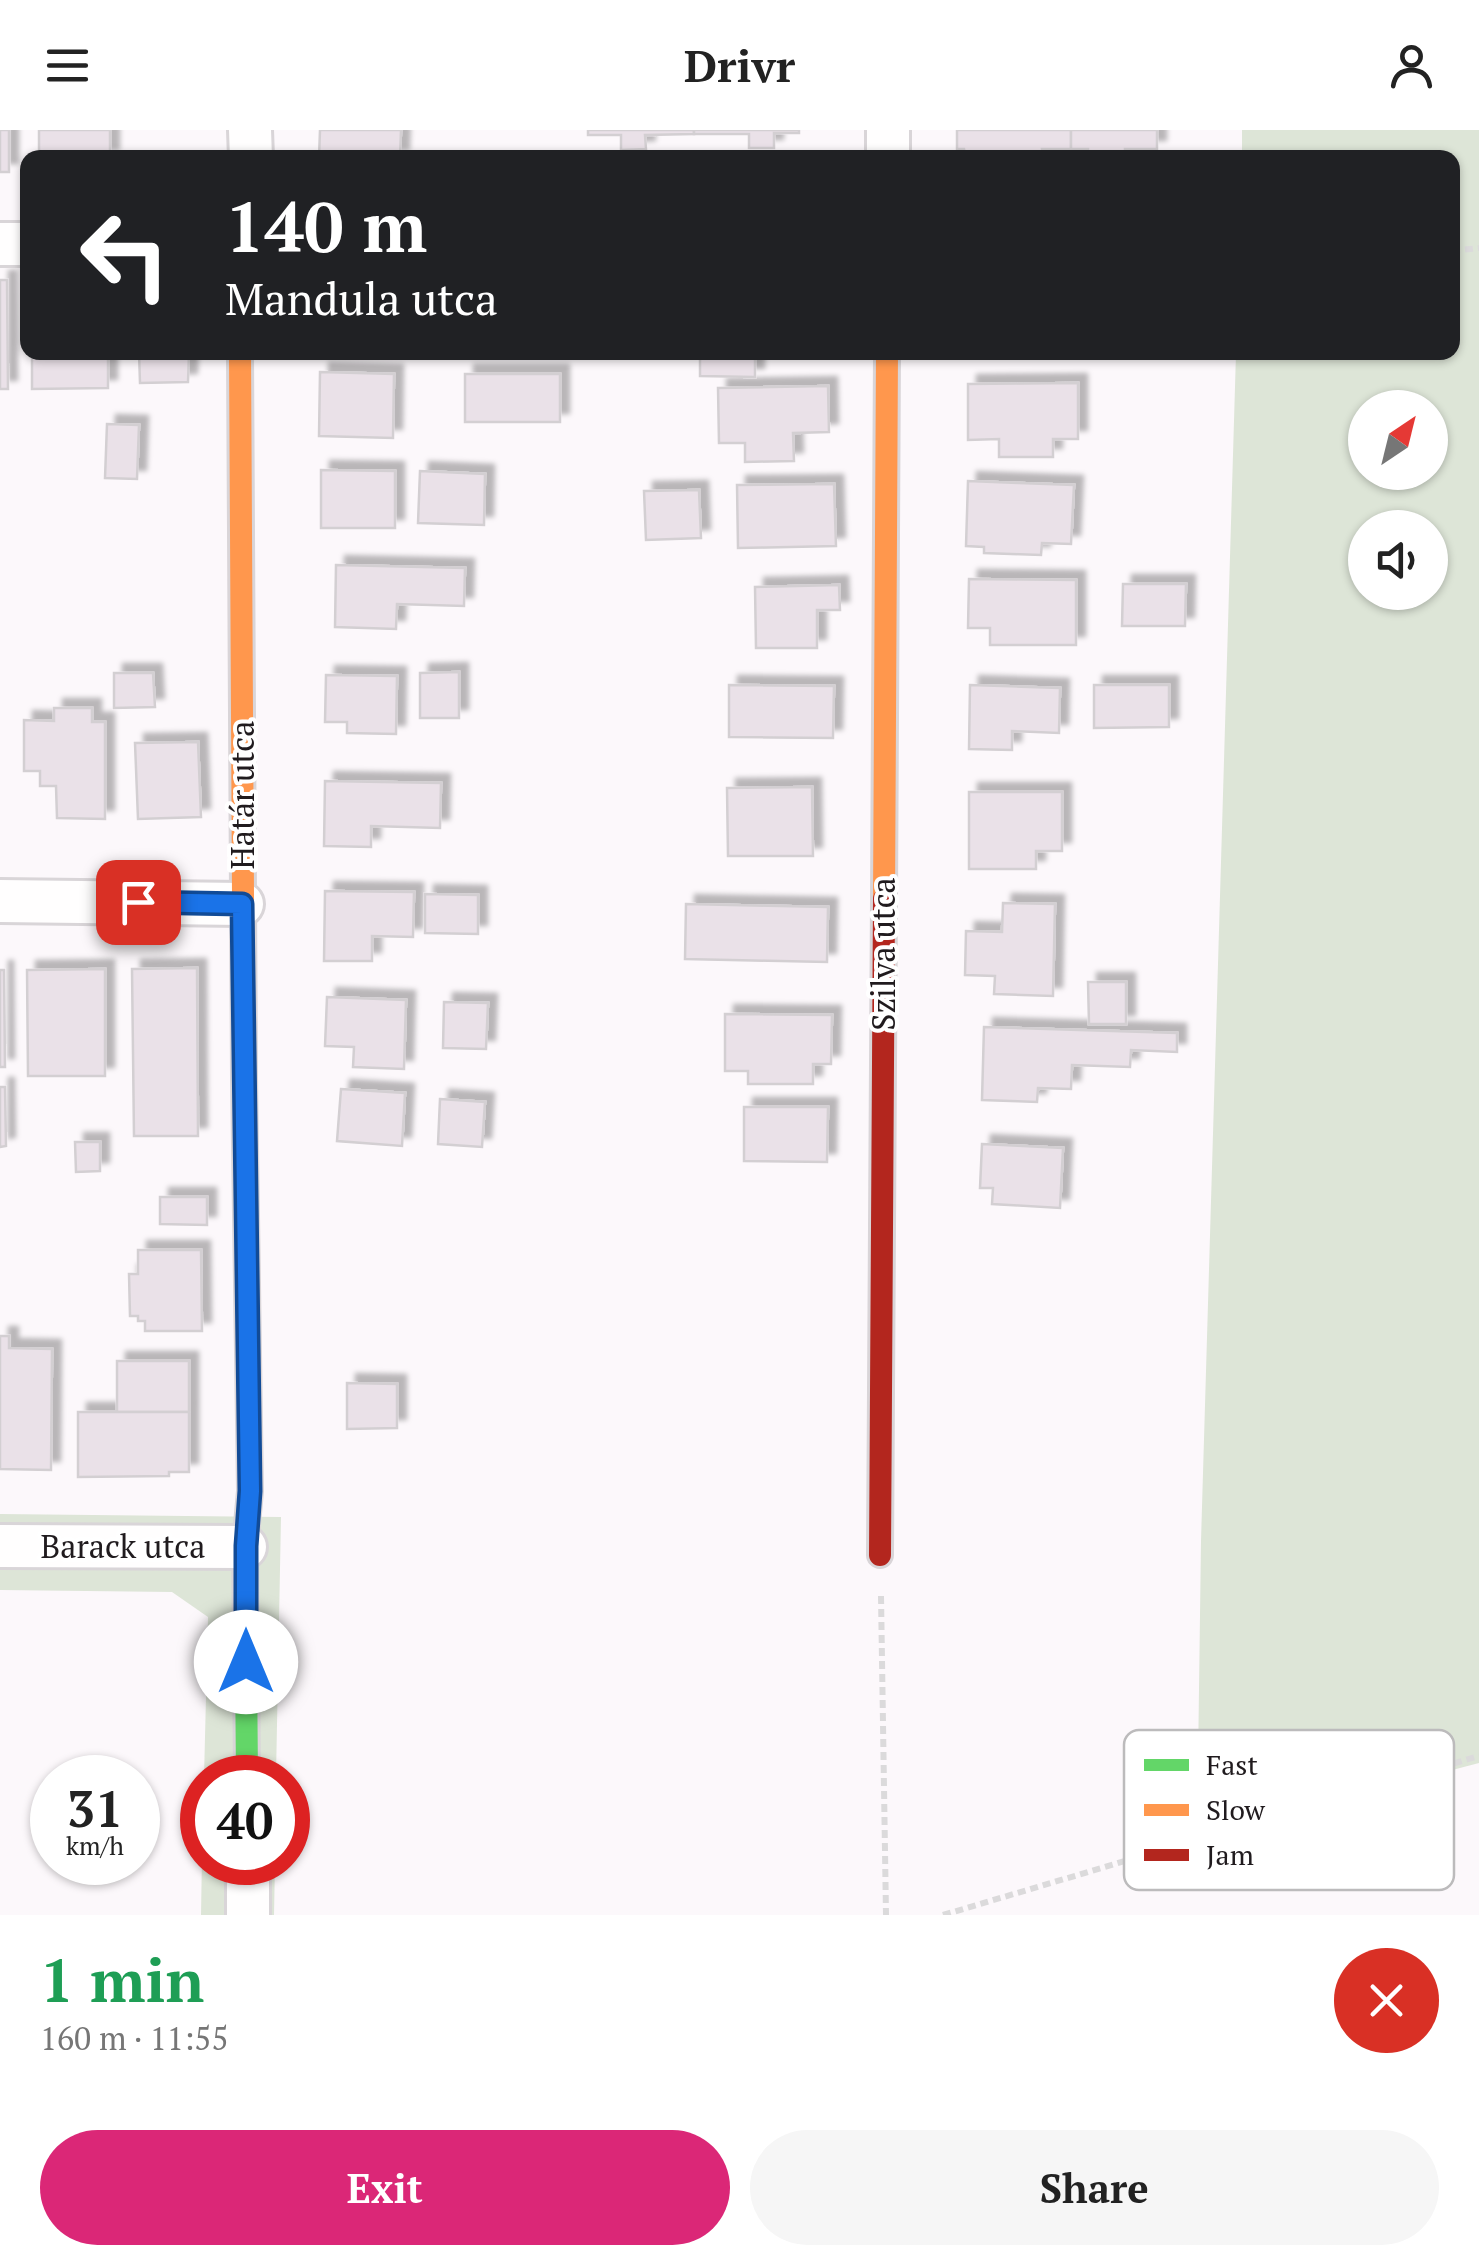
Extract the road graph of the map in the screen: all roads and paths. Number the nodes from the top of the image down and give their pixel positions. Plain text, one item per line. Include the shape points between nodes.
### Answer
1 (240, 360) edge
2 (887, 360) edge
3 (0, 901) edge
4 (242, 904) junction
5 (0, 1546) edge
6 (246, 1546) junction
7 (880, 1555) joint
8 (247, 1755) edge
9 (1479, 1756) edge
10 (1454, 1763) edge
11 (1124, 1861) edge
12 (248, 1885) edge
13 (248, 1915) edge
14 (886, 1915) edge
15 (943, 1915) edge

1 - 4 street, Határ utca
2 - 7 street, Szilva utca
3 - 4 street
4 - 6 street, Határ utca
5 - 6 street, Barack utca
6 - 8 street, Határ utca
7 - 14 path
9 - 10 path
11 - 15 path
12 - 13 street

